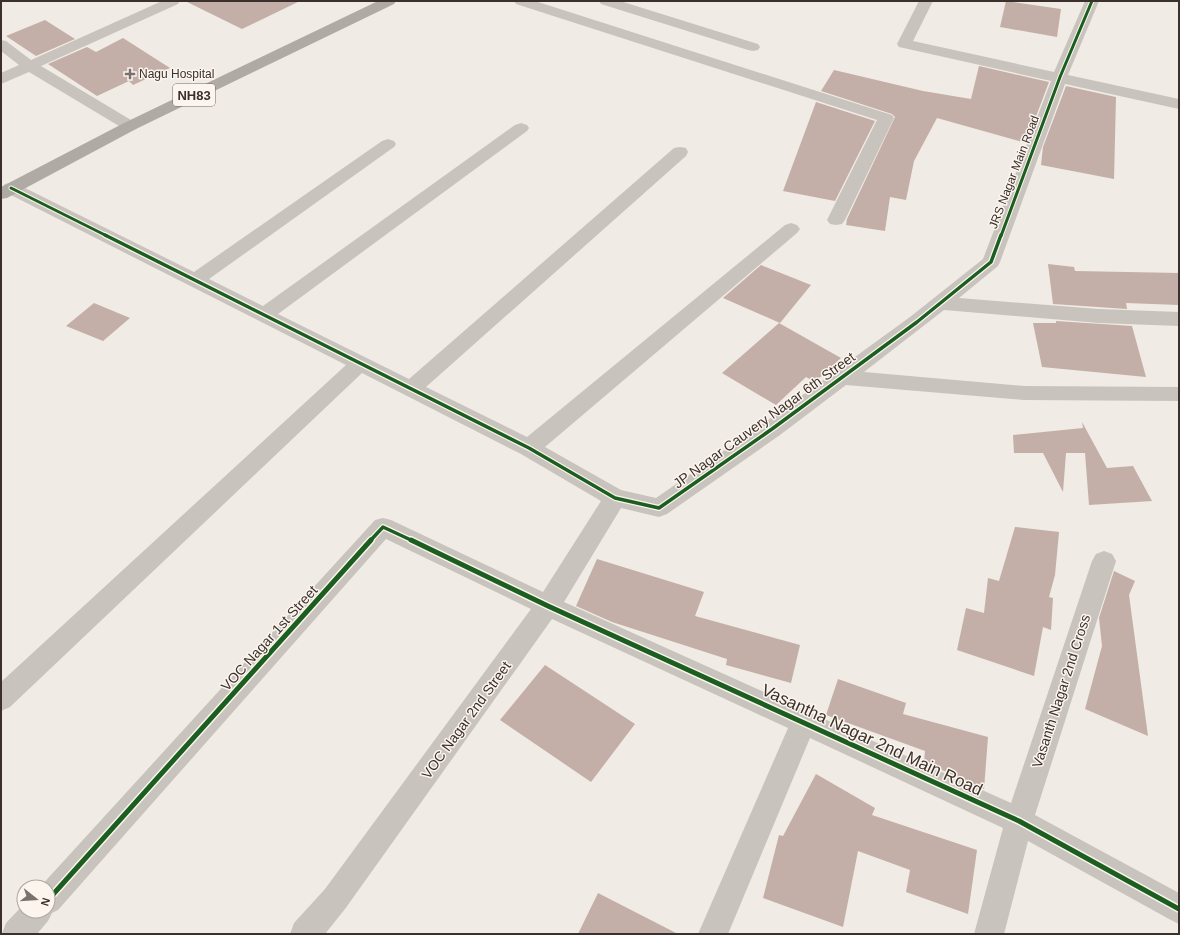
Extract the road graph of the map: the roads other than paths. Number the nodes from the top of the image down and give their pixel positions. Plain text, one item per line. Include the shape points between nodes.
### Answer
1 (173, 1) edge
2 (358, 1) edge
3 (389, 1) edge
4 (521, 1) edge
5 (606, 1) edge
6 (926, 1) edge
7 (1092, 1) edge
8 (1, 44) edge
9 (753, 47) dead end
10 (30, 66) junction
11 (1060, 77) junction
12 (1, 79) edge
13 (1179, 104) edge
14 (114, 118) junction
15 (100, 125) dead end
16 (130, 126) junction
17 (521, 128) dead end
18 (388, 144) dead end
19 (680, 152) dead end
20 (5, 183) edge
21 (836, 220) dead end
22 (791, 229) dead end
23 (195, 280) junction
24 (940, 303) junction
25 (264, 315) junction
26 (1179, 319) edge
27 (917, 322) joint
28 (360, 363) junction
29 (842, 377) junction
30 (411, 389) junction
31 (1179, 394) edge
32 (529, 448) junction
33 (615, 498) junction
34 (1104, 561) dead end
35 (548, 606) junction
36 (1, 699) edge
37 (804, 723) junction
38 (1019, 821) junction
39 (56, 891) edge
40 (1179, 909) edge
41 (31, 919) edge
42 (17, 934) edge
43 (306, 934) edge
44 (713, 934) edge
45 (989, 934) edge

1 - 10 street
2 - 14 highway, NH83
3 - 16 highway, NH83
4 - 21 street via 886,118
5 - 9 street
6 - 11 street via 904,44
7 - 11 street, JRS Nagar Main Road
8 - 10 street
10 - 12 street
10 - 14 street
11 - 13 street
11 - 24 street, JRS Nagar Main Road via 991,262
14 - 15 highway, NH83
14 - 16 street
16 - 20 highway, NH83
17 - 25 street
18 - 23 street
19 - 30 street
20 - 23 street, JP Nagar Cauvery Nagar 6th Street
22 - 32 street
23 - 25 street, JP Nagar Cauvery Nagar 6th Street
24 - 26 street via 1099,316
24 - 27 street, JRS Nagar Main Road
25 - 28 street, JP Nagar Cauvery Nagar 6th Street
27 - 29 street, JP Nagar Cauvery Nagar 6th Street
28 - 30 street, JP Nagar Cauvery Nagar 6th Street
28 - 36 street
29 - 31 street via 1024,393
29 - 33 street, JP Nagar Cauvery Nagar 6th Street via 659,508
30 - 32 street, JP Nagar Cauvery Nagar 6th Street
32 - 33 street, JP Nagar Cauvery Nagar 6th Street
33 - 35 street, VOC Nagar 2nd Street
34 - 38 street, Vasanth Nagar 2nd Cross
35 - 37 street, Vasantha Nagar 2nd Main Road
35 - 39 street, VOC Nagar 1st Street via 383,527
35 - 43 street, VOC Nagar 2nd Street via 336,899
37 - 38 street, Vasantha Nagar 2nd Main Road
37 - 44 street
38 - 40 street, Vasantha Nagar 2nd Main Road
38 - 45 street, Vasanth Nagar 2nd Cross
41 - 42 street

